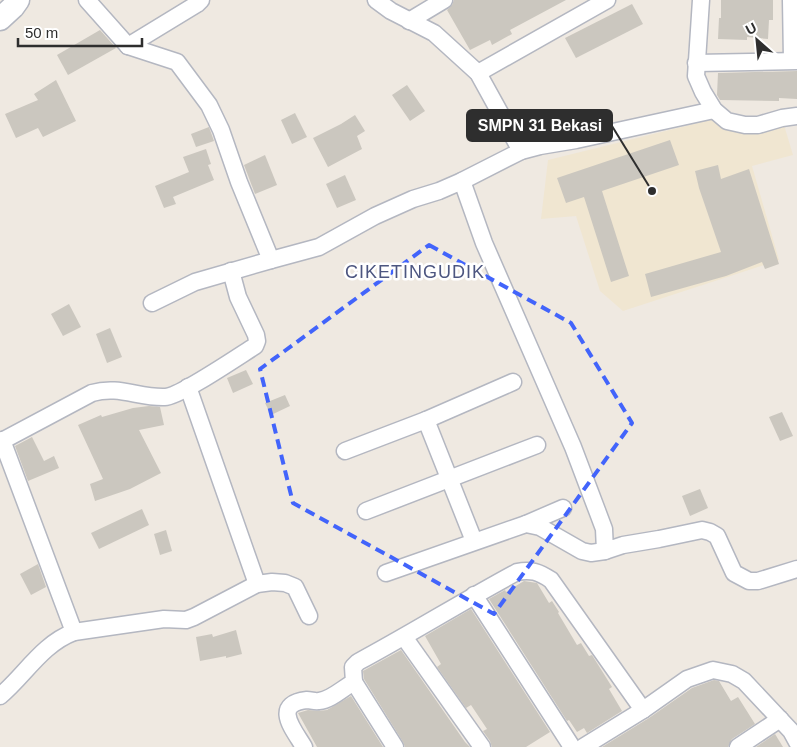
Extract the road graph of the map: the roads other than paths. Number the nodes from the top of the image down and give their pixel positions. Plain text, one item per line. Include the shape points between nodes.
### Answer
1 (18, 0) edge
2 (87, 0) edge
3 (201, 0) edge
4 (376, 0) edge
5 (444, 0) edge
6 (607, 0) edge
7 (701, 0) edge
8 (790, 0) edge
9 (0, 19) edge
10 (409, 20) junction
11 (128, 46) junction
12 (795, 60) edge
13 (696, 63) junction
14 (478, 73) junction
15 (714, 110) junction
16 (797, 116) edge
17 (521, 151) junction
18 (462, 181) junction
19 (271, 260) junction
20 (231, 272) junction
21 (152, 303) dead end
22 (513, 382) dead end
23 (188, 388) junction
24 (426, 420) junction
25 (1, 441) edge
26 (536, 445) dead end
27 (345, 451) dead end
28 (450, 479) junction
29 (563, 508) dead end
30 (366, 511) dead end
31 (526, 524) junction
32 (474, 541) junction
33 (605, 551) junction
34 (797, 569) edge
35 (386, 573) dead end
36 (258, 584) junction
37 (474, 595) junction
38 (309, 616) dead end
39 (74, 632) junction
40 (404, 637) junction
41 (354, 682) junction
42 (0, 696) edge
43 (643, 710) junction
44 (780, 719) junction
45 (797, 742) edge
46 (304, 747) edge
47 (396, 747) edge
48 (482, 747) edge
49 (572, 747) edge
50 (583, 747) edge
51 (738, 747) edge

1 - 9 street
2 - 11 street
3 - 11 street
4 - 10 street
5 - 10 street
6 - 14 street
7 - 13 street
8 - 12 street
10 - 14 street via 434,33
11 - 19 street via 177,62 209,105
12 - 13 street
13 - 15 street via 697,79
14 - 17 street
15 - 16 street via 727,121 744,125
15 - 17 street
17 - 18 street
18 - 19 street via 375,216 319,247
18 - 33 street via 484,243 573,447 604,529
19 - 20 street
20 - 21 street via 195,282
20 - 23 street via 238,297 258,341
22 - 24 street
23 - 25 street via 165,398 101,390
23 - 36 street
24 - 27 street
24 - 28 street
25 - 39 street
26 - 28 street
28 - 30 street
28 - 32 street
29 - 31 street
31 - 32 street
31 - 33 street via 540,527 582,552
32 - 35 street
33 - 34 street via 702,530 717,536 734,572 749,581
36 - 38 street via 285,583 295,587
36 - 39 street via 186,620 164,619
37 - 40 street
37 - 43 street via 517,572 532,570 550,580
37 - 49 street
39 - 42 street via 49,646
40 - 41 street via 358,662 353,667
40 - 48 street
41 - 46 street via 321,701 309,700 292,706 287,712 287,719
41 - 47 street
43 - 44 street via 688,679 718,670 744,681
43 - 50 street
44 - 45 street
44 - 51 street

